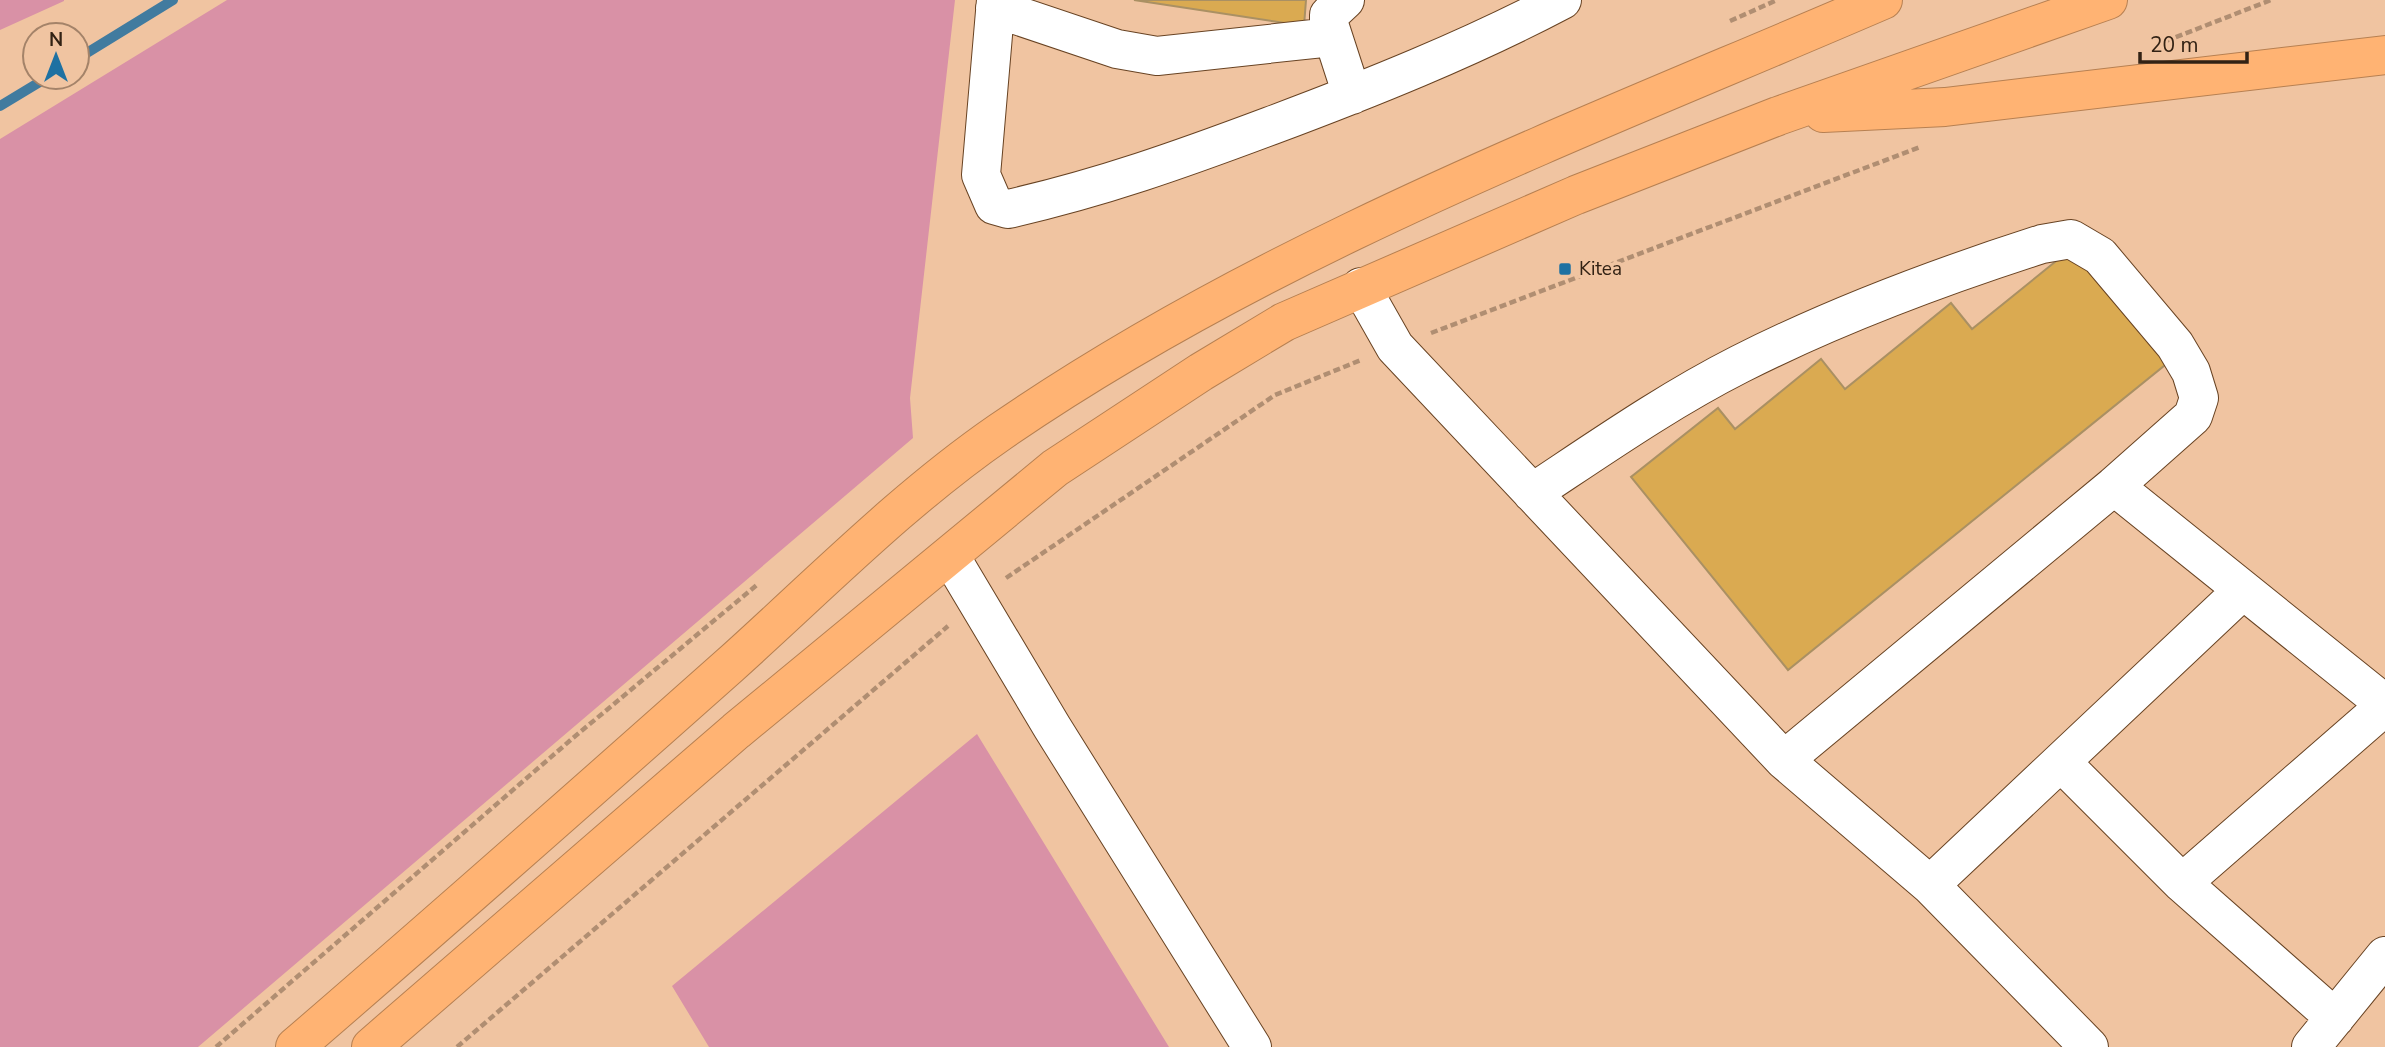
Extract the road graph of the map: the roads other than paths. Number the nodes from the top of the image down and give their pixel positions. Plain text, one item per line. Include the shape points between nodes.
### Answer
1 (1345, 0) edge
2 (1562, 0) edge
3 (1883, 0) edge
4 (2108, 0) edge
5 (995, 4) edge
6 (1332, 37) junction
7 (2385, 55) edge
8 (1352, 95) junction
9 (1779, 116) junction
10 (1361, 287) junction
11 (2114, 486) junction
12 (1532, 493) junction
13 (950, 556) junction
14 (2243, 590) junction
15 (2385, 705) edge
16 (1784, 760) junction
17 (2061, 762) junction
18 (2182, 883) junction
19 (1930, 885) junction
20 (2385, 956) edge
21 (2335, 1018) junction
22 (295, 1047) edge
23 (371, 1047) edge
24 (1252, 1047) edge
25 (2089, 1047) edge
26 (2312, 1047) edge

1 - 6 street via 1329,15
2 - 8 street
3 - 22 highway via 1281,264 1069,386 996,435 853,552
4 - 9 highway
5 - 6 street via 1117,48 1157,56
5 - 8 street via 981,175 994,205 1008,209 1131,178
6 - 8 street
7 - 9 highway via 1945,107
9 - 10 highway via 1576,195
10 - 12 street via 1395,347
10 - 13 highway via 1284,322 1120,423 1055,468
11 - 12 street via 2193,416 2199,398 2175,345 2100,256 2071,239 2002,257 1872,303 1740,364 1650,415
11 - 14 street
11 - 16 street
12 - 16 street
13 - 23 highway via 736,732
13 - 24 street
14 - 15 street
14 - 17 street
15 - 18 street
16 - 19 street
17 - 18 street
17 - 19 street
18 - 21 street
19 - 25 street
20 - 21 street
21 - 26 street

